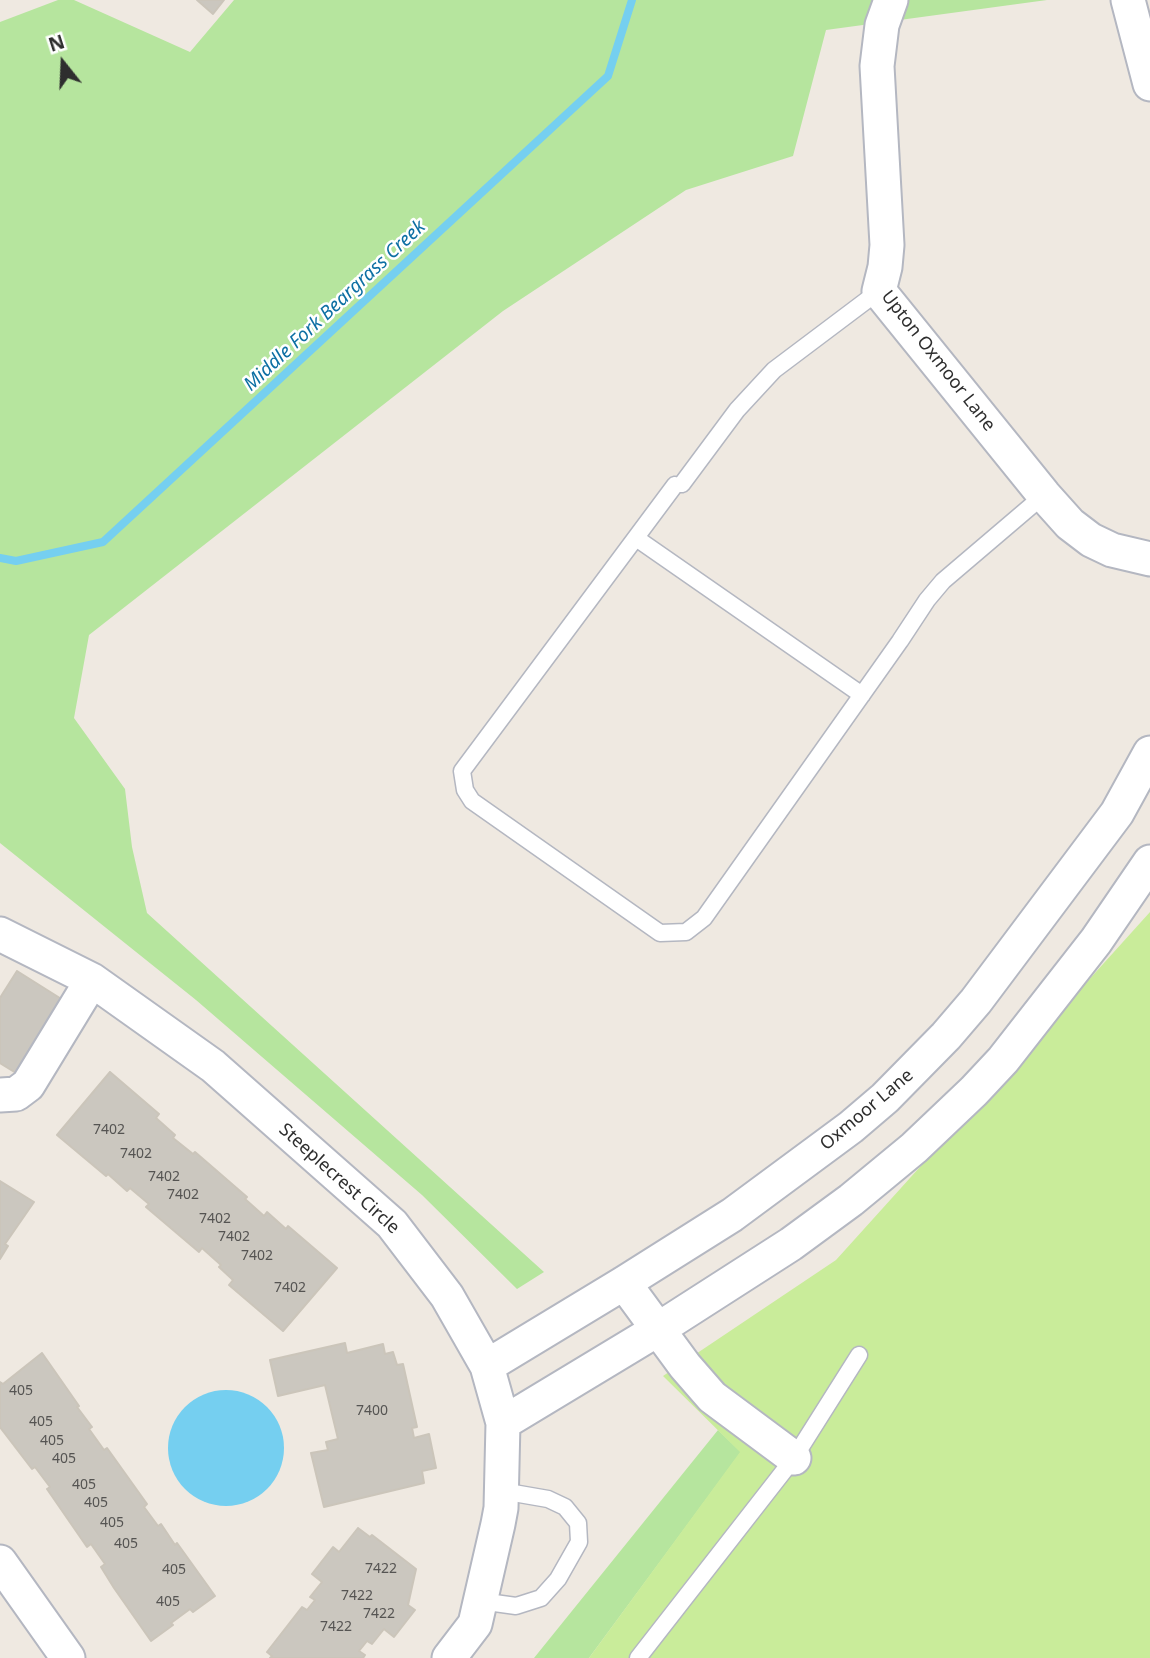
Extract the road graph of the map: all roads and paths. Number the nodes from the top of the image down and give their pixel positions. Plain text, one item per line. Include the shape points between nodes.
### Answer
1 (891, 0) edge
2 (1128, 0) edge
3 (1150, 84) edge
4 (879, 291) junction
5 (1044, 495) junction
6 (636, 538) junction
7 (1150, 559) edge
8 (862, 695) junction
9 (1150, 753) edge
10 (1150, 862) edge
11 (4, 944) edge
12 (92, 980) junction
13 (0, 1095) edge
14 (624, 1283) junction
15 (657, 1330) junction
16 (859, 1355) dead end
17 (487, 1366) junction
18 (503, 1423) junction
19 (794, 1458) junction
20 (502, 1491) junction
21 (0, 1562) edge
22 (480, 1601) junction
23 (68, 1658) edge
24 (449, 1658) edge
25 (638, 1658) edge

1 - 4 street, Upton Oxmoor Lane via 882,25 877,66 887,245
2 - 3 street
4 - 5 street, Upton Oxmoor Lane
4 - 6 lane via 774,370
5 - 7 street, Upton Oxmoor Lane via 1091,540
5 - 8 lane via 943,581
6 - 8 lane
6 - 8 lane via 462,771 471,801 660,933 686,932 704,918
9 - 14 street, Oxmoor Lane via 1098,840 976,1001 916,1069 852,1127 732,1215
10 - 15 street via 1003,1060 944,1121 811,1230
11 - 12 street, Steeplecrest Circle
12 - 13 street via 28,1085 16,1094
12 - 17 street, Steeplecrest Circle via 214,1066 392,1224 447,1296
14 - 15 street
14 - 17 street, Oxmoor Lane
15 - 18 street
15 - 19 street via 712,1397
16 - 19 lane
17 - 18 street, Steeplecrest Circle
18 - 20 street, Steeplecrest Circle
19 - 25 lane
20 - 22 street, Steeplecrest Circle
20 - 22 lane via 548,1499 565,1507 578,1523 579,1542 541,1598 516,1605
21 - 23 street
22 - 24 street, Steeplecrest Circle via 475,1624

